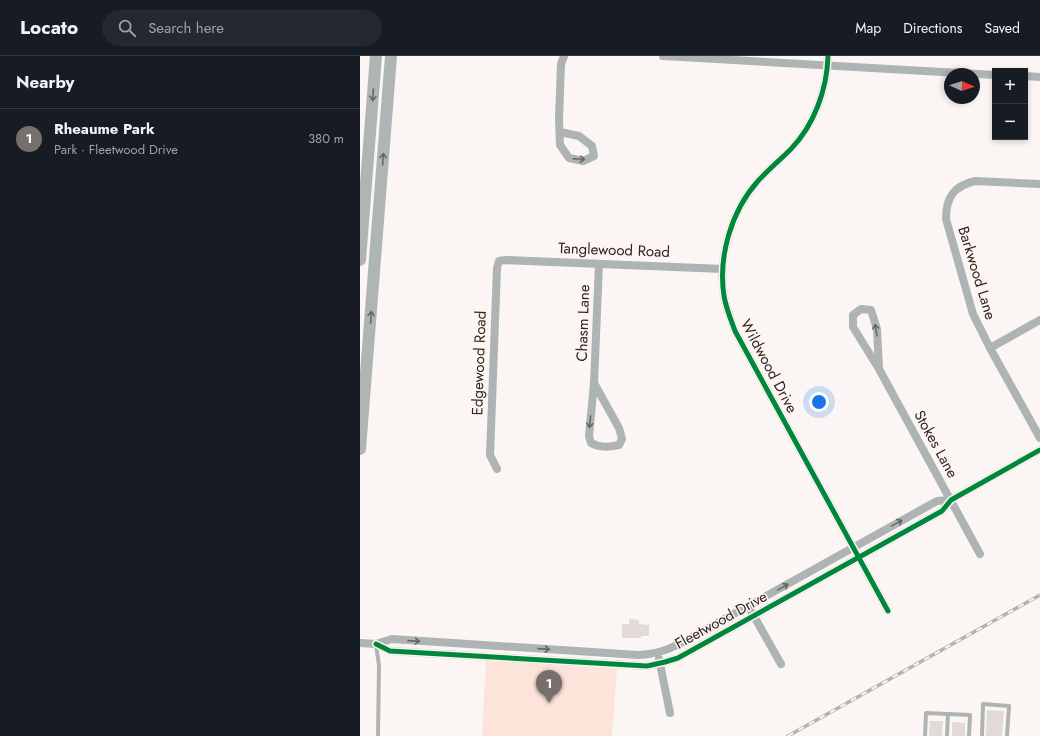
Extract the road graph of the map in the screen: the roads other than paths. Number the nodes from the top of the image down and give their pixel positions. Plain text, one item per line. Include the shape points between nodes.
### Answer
1 (376, 56) edge
2 (391, 56) edge
3 (564, 56) edge
4 (663, 56) edge
5 (828, 56) edge
6 (828, 66) junction
7 (992, 75) edge
8 (1028, 76) edge
9 (1040, 77) edge
10 (560, 132) junction
11 (366, 183) junction
12 (381, 184) junction
13 (1040, 184) edge
14 (361, 242) edge
15 (360, 260) edge
16 (505, 260) joint
17 (599, 264) junction
18 (723, 269) junction
19 (1040, 320) edge
20 (990, 348) junction
21 (364, 356) edge
22 (878, 369) junction
23 (594, 383) junction
24 (1040, 438) edge
25 (360, 449) edge
26 (1040, 450) edge
27 (497, 469) dead end
28 (950, 500) junction
29 (854, 547) junction
30 (980, 554) dead end
31 (859, 557) junction
32 (748, 606) junction
33 (888, 611) dead end
34 (754, 615) junction
35 (360, 643) edge
36 (376, 644) junction
37 (657, 653) junction
38 (660, 664) junction
39 (781, 664) dead end
40 (670, 714) dead end
41 (948, 714) junction
42 (378, 736) edge
43 (925, 736) edge
44 (947, 736) edge
45 (969, 736) edge
46 (982, 736) edge
47 (1007, 736) edge

1 -> 11 main road
12 -> 2 main road
3 - 10 street via 561,64
4 - 6 street
5 - 6 street, Wildwood Drive
6 - 7 street
6 - 18 street, Wildwood Drive via 824,88 806,129 791,149 757,182 739,208 729,232
8 - 9 street
10 -> 10 street via 560,145 569,158 583,161 594,156 592,146 579,136
11 - 12 lane
11 - 14 main road
21 -> 12 main road
13 - 20 street, Barkwood Lane via 975,181 960,186 948,203 946,219 973,314
14 - 15 main road
16 - 17 street, Tanglewood Road
16 - 27 street, Edgewood Road via 499,261 497,268 493,362 490,455
17 - 18 street, Tanglewood Road
17 - 23 street, Chasm Lane
18 - 29 street, Wildwood Drive via 724,297 735,331
19 - 20 street
20 - 24 street, Barkwood Lane
21 - 25 main road
22 -> 22 street, Stokes Lane via 877,329 871,310 861,309 852,315 853,327
22 - 28 street, Stokes Lane
23 -> 23 street, Chasm Lane via 589,436 591,443 610,447 619,445 622,439 619,428
26 - 28 street, Fleetwood Drive
29 -> 28 street, Fleetwood Drive via 937,501
28 - 30 street, Stokes Lane
28 - 31 street, Fleetwood Drive via 942,511
29 - 31 street, Wildwood Drive
32 -> 29 street, Fleetwood Drive
31 - 33 street, Wildwood Drive
31 - 34 street, Fleetwood Drive
32 - 34 street
32 - 37 street, Fleetwood Drive via 668,650
34 - 38 street, Fleetwood Drive via 678,658
34 - 39 street
35 - 36 street, Fleetwood Drive
36 -> 37 street, Fleetwood Drive via 392,639 638,655
36 - 38 street, Fleetwood Drive via 390,651 647,666
36 - 42 lane via 379,666
37 - 38 street
38 - 40 street
41 - 43 lane via 926,712
41 - 44 lane
41 - 45 lane via 970,715
46 - 47 lane via 983,704 1009,706

